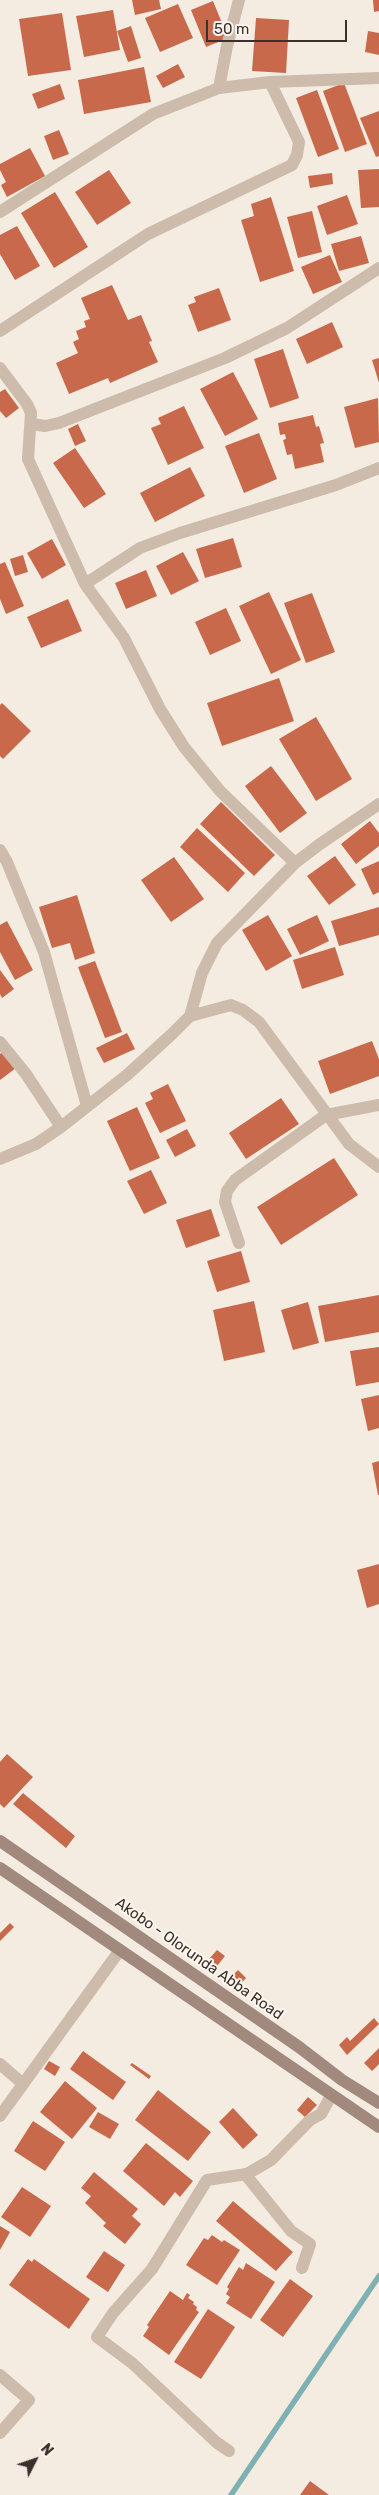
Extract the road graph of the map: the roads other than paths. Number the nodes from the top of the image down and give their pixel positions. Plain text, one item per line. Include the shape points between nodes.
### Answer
1 (239, 0) edge
2 (379, 78) edge
3 (270, 82) junction
4 (219, 88) junction
5 (0, 212) edge
6 (379, 268) edge
7 (0, 331) edge
8 (0, 368) edge
9 (32, 424) junction
10 (379, 468) edge
11 (85, 584) junction
12 (379, 804) edge
13 (0, 850) edge
14 (296, 863) junction
15 (190, 1016) junction
16 (0, 1042) edge
17 (379, 1105) edge
18 (87, 1106) junction
19 (326, 1114) junction
20 (61, 1127) junction
21 (0, 1159) edge
22 (379, 1167) edge
23 (239, 1243) dead end
24 (0, 1840) edge
25 (0, 1868) edge
26 (120, 1950) junction
27 (286, 2039) junction
28 (274, 2056) junction
29 (0, 2064) edge
30 (22, 2083) junction
31 (331, 2096) junction
32 (379, 2103) edge
33 (0, 2116) edge
34 (379, 2127) edge
35 (244, 2174) junction
36 (302, 2268) dead end
37 (0, 2375) edge
38 (0, 2433) edge
39 (229, 2451) dead end

1 - 4 street
2 - 3 street
3 - 4 street
3 - 7 street via 299,142 298,155 292,165 148,234
4 - 5 street via 153,114
6 - 9 street via 286,328 225,358 59,423
8 - 9 street via 27,404
9 - 11 street via 28,459
10 - 11 street via 140,548
11 - 14 street via 124,638 184,747 220,791
12 - 14 street
13 - 18 street via 44,952
14 - 15 street via 217,943 202,973
15 - 18 street via 127,1075
15 - 19 street via 231,1005 260,1022
16 - 20 street
17 - 19 street
18 - 20 street
19 - 22 street via 349,1144
19 - 23 street via 235,1180 227,1191 225,1202
20 - 21 street via 36,1144
24 - 27 main road, Akobo - Olorunda Abba Road
25 - 26 main road
26 - 28 main road
26 - 30 street
27 - 28 main road
27 - 32 main road, Akobo - Olorunda Abba Road
28 - 31 main road
29 - 30 street
30 - 33 street
31 - 34 main road
31 - 35 street via 321,2114 310,2120 271,2160
35 - 36 street via 291,2231 310,2244
35 - 39 street via 207,2180 152,2269 113,2313 97,2337 132,2363
37 - 38 street via 29,2400

